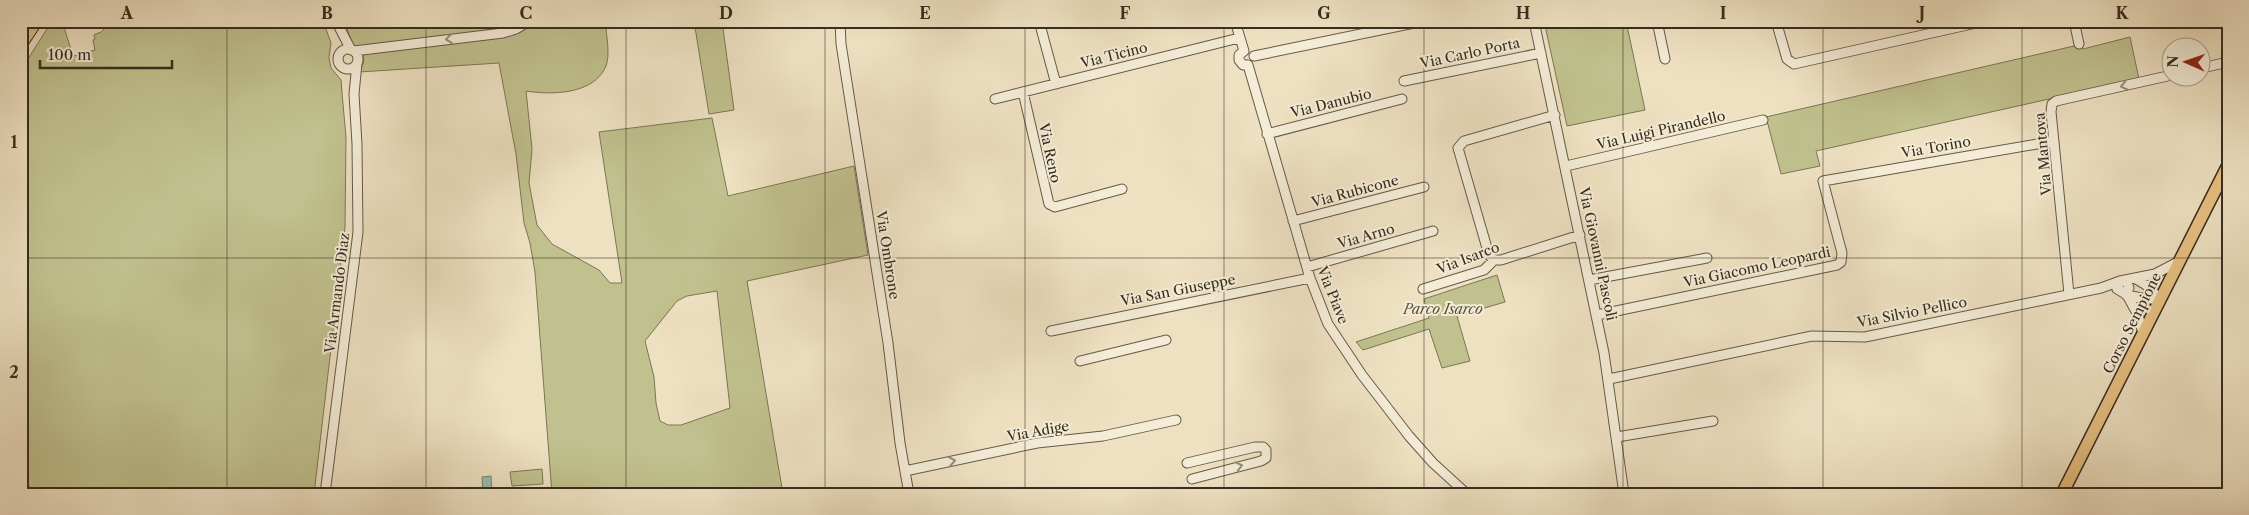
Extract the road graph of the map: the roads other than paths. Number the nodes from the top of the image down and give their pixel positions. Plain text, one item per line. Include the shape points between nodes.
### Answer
1 (35, 21) edge
2 (530, 21) edge
3 (840, 21) edge
4 (1039, 21) edge
5 (1235, 21) edge
6 (1424, 21) edge
7 (1534, 21) edge
8 (1657, 21) edge
9 (1776, 21) edge
10 (1985, 21) edge
11 (2074, 21) edge
12 (1967, 23) edge
13 (337, 24) edge
14 (1386, 25) edge
15 (1239, 38) junction
16 (21, 42) edge
17 (2079, 44) dead end
18 (353, 50) junction
19 (1244, 51) junction
20 (1541, 53) junction
21 (338, 56) junction
22 (1254, 56) junction
23 (1665, 59) dead end
24 (2228, 62) edge
25 (357, 63) junction
26 (1248, 65) junction
27 (2212, 66) edge
28 (343, 68) junction
29 (2162, 77) edge
30 (1404, 81) dead end
31 (1056, 84) junction
32 (1024, 92) junction
33 (354, 94) junction
34 (995, 99) dead end
35 (1402, 99) dead end
36 (1555, 115) junction
37 (1763, 120) dead end
38 (1267, 134) junction
39 (2054, 141) junction
40 (2228, 165) edge
41 (1566, 166) junction
42 (1823, 181) joint
43 (1424, 188) dead end
44 (1122, 189) dead end
45 (1293, 221) junction
46 (1433, 231) dead end
47 (1580, 235) junction
48 (1707, 258) dead end
49 (1494, 260) junction
50 (2178, 262) junction
51 (1307, 267) junction
52 (1310, 278) junction
53 (2136, 279) junction
54 (1590, 280) junction
55 (2123, 288) junction
56 (1423, 290) dead end
57 (2070, 294) junction
58 (2160, 299) junction
59 (1596, 315) junction
60 (1051, 331) dead end
61 (2143, 333) junction
62 (1166, 340) dead end
63 (1080, 361) dead end
64 (1609, 379) junction
65 (1176, 420) dead end
66 (1713, 421) dead end
67 (1617, 437) junction
68 (1187, 463) dead end
69 (904, 471) junction
70 (1192, 478) dead end
71 (325, 494) edge
72 (909, 494) edge
73 (1467, 494) edge
74 (1624, 494) edge
75 (2062, 494) edge

1 - 16 highway
2 -> 18 street via 503,33
3 - 69 street, Via Ombrone
4 - 31 street
5 - 15 street, Via Piave
6 - 14 street
7 - 20 street, Via Giovanni Pascoli
8 - 23 street
9 - 12 street via 1789,63 1797,64
10 - 12 street
11 - 17 street
13 - 18 street, Via Armando Diaz
13 - 21 street, Via Armando Diaz
14 - 22 street
15 - 19 street, Via Piave
15 - 31 street, Via Ticino
18 - 21 street via 345,50
18 - 25 street, Via Armando Diaz via 358,56
19 - 22 street via 1250,51
19 - 26 street, Via Piave via 1239,54 1239,60
20 - 30 street, Via Carlo Porta
20 - 36 street, Via Giovanni Pascoli
21 - 28 street, Via Armando Diaz
22 - 26 street
24 - 27 street
25 - 28 street via 353,68
25 - 33 street, Via Armando Diaz
26 - 38 street, Via Piave
28 - 33 street, Via Armando Diaz
29 -> 39 street, Via Mantova via 2054,102 2051,112
31 - 32 street, Via Ticino
32 - 34 street, Via Ticino
32 - 44 street, Via Reno via 1049,204 1055,207
33 - 71 street, Via Armando Diaz via 358,232
35 - 38 street, Via Danubio
36 - 41 street, Via Giovanni Pascoli
36 - 49 street via 1464,141 1458,148 1489,255
37 - 41 street, Via Luigi Pirandello
38 - 45 street, Via Piave
39 - 42 street, Via Torino
39 - 57 street, Via Mantova
40 - 50 main road, Corso Sempione
41 - 47 street, Via Giovanni Pascoli
42 - 59 street, Via Giacomo Leopardi via 1842,254 1837,265
43 - 45 street, Via Rubicone
45 - 51 street, Via Piave
46 - 51 street, Via Arno
47 - 49 street, Via Isarco
47 - 54 street, Via Giovanni Pascoli
48 - 54 street
49 - 56 street, Via Isarco via 1484,270
50 - 53 street, Via Silvio Pellico
50 - 58 main road, Corso Sempione
51 - 52 street, Via Piave
52 - 60 street, Via San Giuseppe
52 - 73 street, Via Piave via 1328,324 1353,363 1421,450
53 - 55 street, Via Silvio Pellico
53 - 58 street
54 - 59 street, Via Giovanni Pascoli
55 - 57 street, Via Silvio Pellico
55 - 58 street, Via Silvio Pellico
55 - 61 street via 2138,315
57 - 64 street, Via Silvio Pellico via 1865,337 1812,336
58 - 61 main road, Corso Sempione
59 - 64 street, Via Giovanni Pascoli
61 - 75 main road, Corso Sempione
62 - 63 street
64 - 67 street, Via Giovanni Pascoli
69 -> 65 street, Via Adige via 1050,440 1103,436
66 - 67 street
67 - 74 street, Via Giovanni Pascoli
70 -> 68 street via 1261,461 1266,458 1266,450 1255,447
69 - 72 street, Via Ombrone

